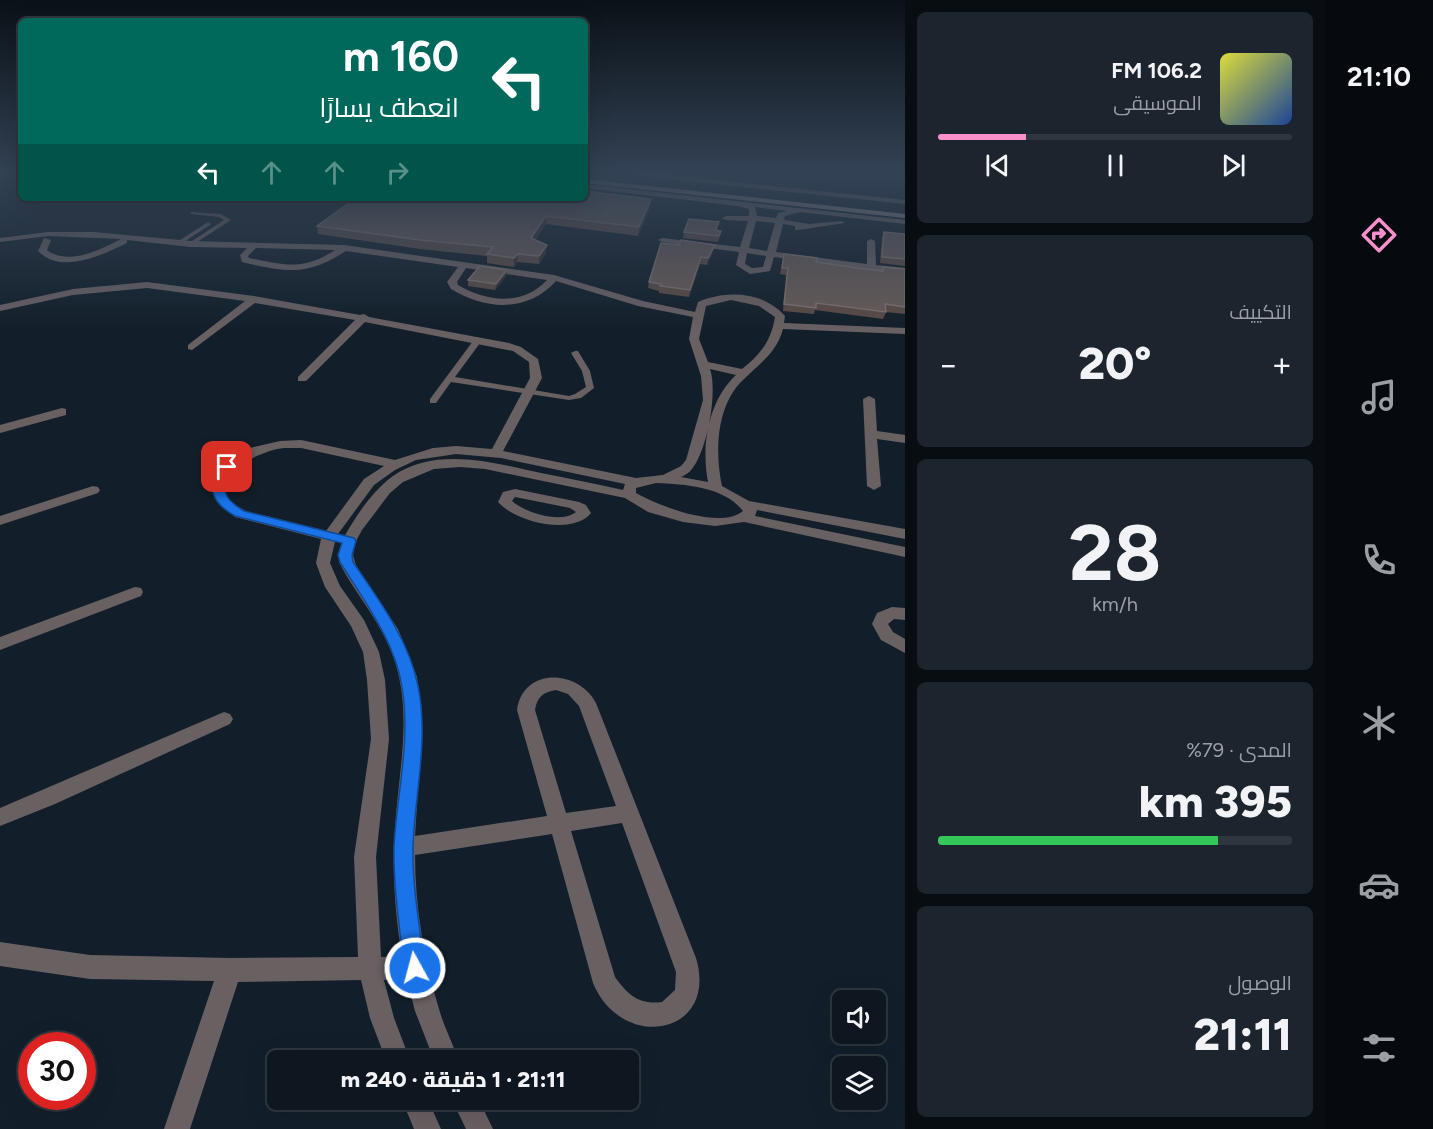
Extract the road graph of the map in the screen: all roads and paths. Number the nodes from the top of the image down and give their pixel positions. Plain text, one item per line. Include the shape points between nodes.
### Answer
1 (204, 227) edge
2 (218, 227) edge
3 (740, 227) edge
4 (751, 227) edge
5 (778, 227) edge
6 (804, 227) edge
7 (749, 232) junction
8 (775, 237) junction
9 (0, 240) edge
10 (47, 240) junction
11 (143, 240) junction
12 (662, 240) dead end
13 (124, 241) junction
14 (871, 241) dead end
15 (177, 243) junction
16 (0, 244) edge
17 (191, 244) junction
18 (254, 246) junction
19 (344, 248) junction
20 (744, 251) junction
21 (771, 254) junction
22 (464, 264) junction
23 (872, 267) junction
24 (905, 271) edge
25 (554, 278) junction
26 (172, 289) junction
27 (254, 299) junction
28 (0, 308) edge
29 (0, 315) edge
30 (697, 315) junction
31 (364, 317) junction
32 (780, 326) junction
33 (905, 331) edge
34 (479, 339) junction
35 (192, 347) dead end
36 (574, 353) dead end
37 (704, 365) junction
38 (745, 373) junction
39 (303, 379) dead end
40 (450, 379) junction
41 (529, 392) junction
42 (869, 399) dead end
43 (433, 402) dead end
44 (62, 412) dead end
45 (0, 429) edge
46 (871, 434) junction
47 (905, 439) edge
48 (496, 453) junction
49 (396, 464) junction
50 (418, 469) junction
51 (666, 479) junction
52 (555, 480) junction
53 (874, 486) dead end
54 (632, 488) junction
55 (716, 489) junction
56 (93, 490) dead end
57 (546, 499) junction
58 (744, 511) junction
59 (0, 521) edge
60 (905, 534) edge
61 (329, 536) junction
62 (349, 541) junction
63 (905, 552) edge
64 (135, 591) dead end
65 (905, 614) edge
66 (0, 644) edge
67 (905, 647) edge
68 (224, 719) dead end
69 (628, 813) junction
70 (0, 817) edge
71 (558, 822) junction
72 (404, 847) junction
73 (0, 954) edge
74 (415, 968) junction
75 (370, 969) junction
76 (230, 970) junction
77 (394, 1050) edge
78 (443, 1050) edge
79 (419, 1110) edge
80 (470, 1110) edge
81 (177, 1129) edge
82 (428, 1129) edge
83 (480, 1129) edge

1 - 15 lane
2 - 17 lane
3 - 7 street
4 - 7 street
5 - 8 street
6 - 8 street
7 - 20 street
8 - 21 street
9 - 11 street via 69,234
10 - 13 street
10 - 13 street via 42,251 60,259 97,254
10 - 16 street
11 - 13 street
11 - 15 street
12 - 20 street
14 - 23 street
15 - 17 street
17 - 18 street
18 - 19 street
18 - 19 street via 244,255 245,260 286,268 316,264
19 - 22 street
20 - 21 street
20 - 21 street via 741,267 754,272 767,269
21 - 23 street
22 - 25 street
22 - 25 street via 452,282 454,287 482,299 530,298
23 - 24 street
25 - 30 street via 641,304
26 - 27 street
26 - 28 street via 147,285 93,289
26 - 29 street via 61,300
27 - 31 street
27 - 35 street
30 - 32 street via 701,304 709,300 743,298 775,310
30 - 37 street via 694,339
31 - 34 street
31 - 39 street
32 - 33 street
32 - 38 street via 768,354
34 - 40 lane
34 - 41 street via 517,349 534,361 536,378
36 - 41 lane via 590,382 586,392 561,398
37 - 38 street
37 - 51 street via 709,400 696,451 686,469
38 - 55 street via 728,390 714,436 710,464
40 - 41 lane
40 - 43 lane
41 - 48 street
42 - 46 street
44 - 45 street
46 - 47 street
46 - 53 street
48 - 49 street via 432,451
48 - 54 street
49 - 50 street
49 - 61 street via 369,482
49 - 61 street via 284,444 238,459 220,477 220,498 240,514
50 - 52 street via 461,462
50 - 62 street via 388,487
51 - 54 street
51 - 55 street
52 - 54 street
52 - 57 street
54 - 58 street via 653,509 683,518 715,522
55 - 58 street
56 - 59 street
57 - 57 street via 515,493 504,500 514,510 534,517 567,520 583,516 578,507
58 - 60 street
58 - 63 street
61 - 62 street
61 - 75 street via 323,563 363,633 376,680 380,739 365,857
62 - 72 street via 346,562 388,627 410,686 414,740
64 - 66 street
65 - 67 street via 892,613 880,624 887,636
68 - 70 street
69 - 71 street
69 - 71 street via 587,703 580,693 556,683 532,691 526,700 526,710
69 - 71 street via 684,958 689,981 684,999 671,1011 657,1016 634,1012 616,1000 605,983
71 - 72 street
72 - 74 street
73 - 76 street via 90,967
74 - 75 street
74 - 78 street
75 - 76 street
75 - 77 street
76 - 81 street
79 - 82 street
80 - 83 street

